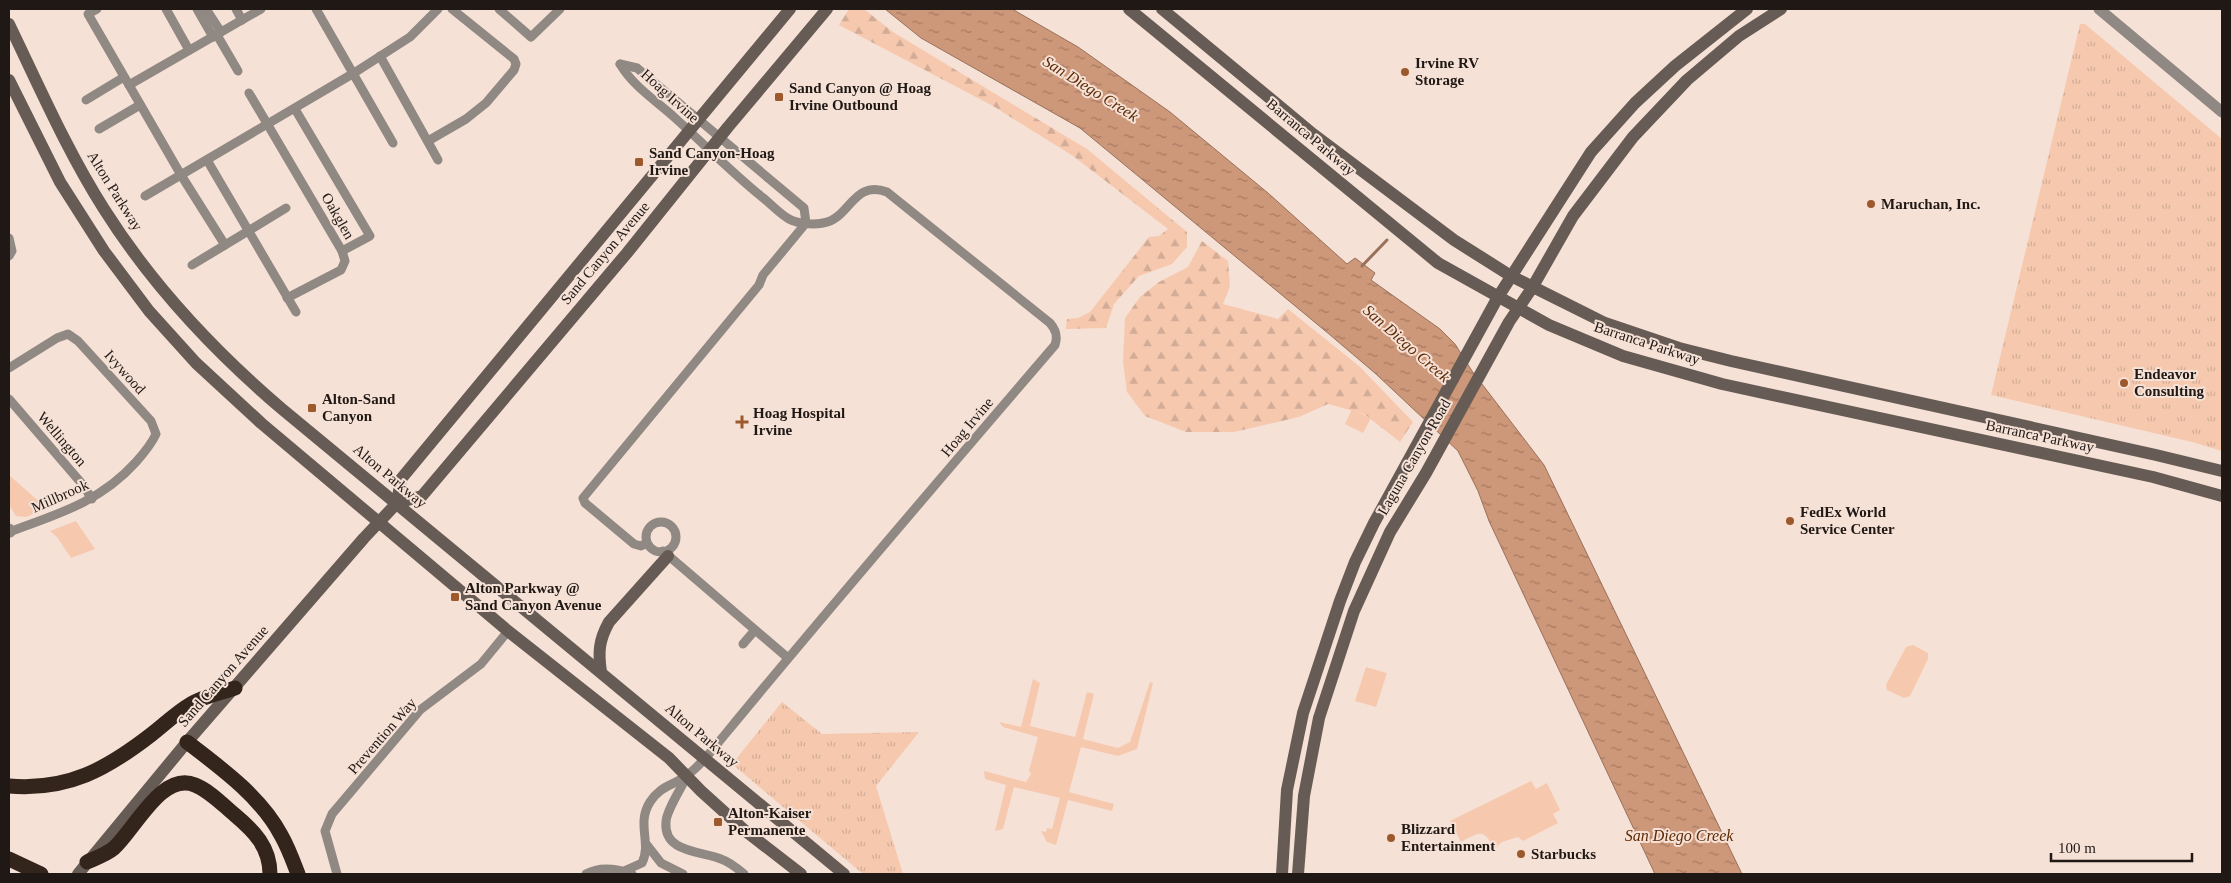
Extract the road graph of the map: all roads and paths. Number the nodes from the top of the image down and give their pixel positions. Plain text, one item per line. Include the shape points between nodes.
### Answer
1 (97, 9) edge
2 (166, 9) edge
3 (197, 9) edge
4 (206, 9) edge
5 (236, 9) edge
6 (261, 9) edge
7 (316, 9) edge
8 (438, 9) edge
9 (452, 9) edge
10 (499, 9) edge
11 (560, 9) edge
12 (790, 9) edge
13 (826, 9) edge
14 (1129, 9) edge
15 (1162, 9) edge
16 (1747, 9) edge
17 (1780, 9) edge
18 (2099, 9) edge
19 (242, 20) junction
20 (9, 24) edge
21 (217, 34) junction
22 (189, 50) junction
23 (380, 56) junction
24 (238, 72) dead end
25 (354, 74) junction
26 (9, 80) edge
27 (127, 81) junction
28 (249, 93) dead end
29 (86, 100) dead end
30 (140, 105) junction
31 (295, 109) junction
32 (2222, 112) edge
33 (698, 120) junction
34 (269, 124) junction
35 (99, 129) dead end
36 (688, 131) junction
37 (719, 139) junction
38 (428, 141) junction
39 (393, 143) dead end
40 (709, 150) junction
41 (207, 160) junction
42 (438, 160) dead end
43 (181, 175) junction
44 (145, 196) dead end
45 (286, 208) dead end
46 (806, 223) junction
47 (248, 232) junction
48 (9, 238) edge
49 (225, 245) junction
50 (342, 251) junction
51 (10, 254) edge
52 (192, 264) dead end
53 (1511, 276) junction
54 (1532, 288) junction
55 (1498, 297) junction
56 (287, 298) junction
57 (1518, 310) junction
58 (296, 312) dead end
59 (9, 368) edge
60 (9, 399) edge
61 (156, 434) joint
62 (2222, 471) edge
63 (2222, 496) edge
64 (92, 499) junction
65 (397, 503) junction
66 (380, 522) junction
67 (9, 531) edge
68 (647, 543) junction
69 (665, 554) junction
70 (755, 630) junction
71 (508, 631) junction
72 (743, 644) dead end
73 (788, 658) junction
74 (601, 672) junction
75 (235, 688) junction
76 (187, 742) junction
77 (704, 758) junction
78 (687, 776) junction
79 (9, 786) edge
80 (645, 842) junction
81 (9, 860) edge
82 (83, 868) edge
83 (628, 873) edge
84 (27, 874) edge
85 (41, 874) edge
86 (270, 874) edge
87 (298, 874) edge
88 (337, 874) edge
89 (586, 874) edge
90 (683, 874) edge
91 (744, 874) edge
92 (801, 874) edge
93 (844, 874) edge
94 (1282, 874) edge
95 (1298, 874) edge

1 - 27 street via 88,14
2 - 22 street
3 - 21 street
4 - 21 street
5 - 19 street
6 - 19 street
7 - 25 street
8 - 23 street via 410,37
9 - 38 street via 516,64 486,103
10 - 11 street via 531,37
12 - 33 main road, Sand Canyon Avenue
13 - 37 main road, Sand Canyon Avenue
14 - 55 main road, Barranca Parkway via 1438,263
15 - 53 main road, Barranca Parkway via 1320,140 1454,240
16 - 53 main road, Laguna Canyon Road via 1635,103 1591,152
17 - 54 main road, Laguna Canyon Road via 1739,36 1687,80 1633,137 1573,216
18 - 32 street
19 - 21 street
20 - 65 main road, Alton Parkway via 84,176 119,231 169,297 251,382
21 - 22 street
21 - 24 street
22 - 27 street
23 - 25 street
23 - 38 street
25 - 31 street
25 - 39 street
26 - 66 main road via 71,200 104,251 153,315 232,397
27 - 29 street
27 - 30 street
28 - 34 street, Oakglen
30 - 35 street
30 - 43 street
31 - 34 street
31 - 50 street via 370,236
33 - 36 main road, Sand Canyon Avenue
33 - 36 street, Hoag Irvine via 637,68 620,64 628,78
33 - 37 street, Hoag Irvine
34 - 41 street
34 - 50 street, Oakglen
36 - 40 street, Hoag Irvine
36 - 65 main road, Sand Canyon Avenue via 401,479
37 - 40 main road, Sand Canyon Avenue
37 - 46 street, Hoag Irvine via 804,208
38 - 42 street
40 - 46 street, Hoag Irvine via 790,220
40 - 65 main road, Sand Canyon Avenue via 627,253 422,496
41 - 43 street
41 - 47 street
43 - 44 street
43 - 49 street
45 - 47 street
46 - 68 street via 583,498 634,544 641,546
46 - 73 street, Hoag Irvine via 824,223 836,218 868,189 887,192 1050,323 1057,339
47 - 49 street
47 - 56 street
48 - 51 street
49 - 52 street
50 - 56 street, Oakglen via 345,261 341,270
53 - 54 main road, Barranca Parkway
53 - 55 main road, Laguna Canyon Road
54 - 57 main road, Laguna Canyon Road
54 - 62 main road, Barranca Parkway via 1604,323 1679,348
55 - 57 main road, Barranca Parkway
55 - 94 main road, Laguna Canyon Road via 1355,562 1303,713 1287,790
56 - 58 street
57 - 63 main road, Barranca Parkway via 1623,356 1722,384 2153,477
57 - 95 main road, Laguna Canyon Road via 1390,532 1354,611 1319,718 1304,796
59 - 61 street, Ivywood via 56,338 68,334 151,421
60 - 64 street, Wellington via 83,484
61 - 64 street, Millbrook via 151,445 124,475
64 - 67 street, Millbrook
65 - 66 main road, Sand Canyon Avenue
65 - 74 main road, Alton Parkway
66 - 71 main road
66 - 75 main road, Sand Canyon Avenue
68 - 69 street via 653,550
68 - 69 street via 646,533 651,525 660,522 670,525 676,538
69 - 70 street
69 - 74 main road via 603,633 598,651
70 - 72 street
70 - 73 street
71 - 78 main road via 669,758
71 - 88 street, Prevention Way via 480,664 420,710 332,814 325,832
73 - 77 street, Hoag Irvine
74 - 77 main road, Alton Parkway
75 - 76 main road, Sand Canyon Avenue
75 - 79 highway via 192,703 114,762 95,772 54,785
76 - 82 main road, Sand Canyon Avenue
76 - 87 highway via 254,798 281,834
77 - 78 street, Hoag Irvine
77 - 93 main road, Alton Parkway
78 - 80 street via 662,788 652,800 645,811
78 - 91 street via 669,810 667,833 682,849 724,860
78 - 92 main road via 743,829
80 - 83 street via 646,854 642,863
80 - 90 street via 661,863
81 - 84 highway
81 - 85 highway
82 - 86 highway via 113,848 154,801 173,784 182,782 207,792 258,836 265,849
83 - 89 street via 596,870

